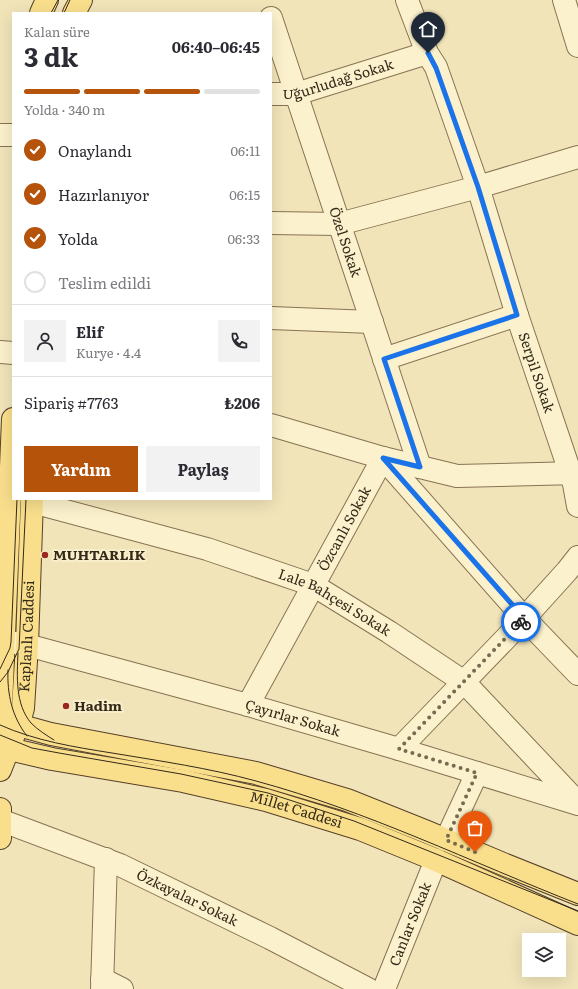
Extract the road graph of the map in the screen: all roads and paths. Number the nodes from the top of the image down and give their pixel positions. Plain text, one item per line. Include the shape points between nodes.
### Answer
1 (47, 0) edge
2 (81, 0) edge
3 (265, 0) edge
4 (407, 0) edge
5 (564, 0) edge
6 (41, 12) edge
7 (75, 12) edge
8 (269, 12) edge
9 (272, 21) edge
10 (578, 46) edge
11 (428, 53) junction
12 (272, 94) edge
13 (296, 94) junction
14 (0, 135) edge
15 (12, 135) edge
16 (578, 157) edge
17 (478, 187) junction
18 (272, 223) edge
19 (339, 224) junction
20 (517, 315) junction
21 (272, 318) edge
22 (372, 322) junction
23 (0, 352) edge
24 (12, 353) edge
25 (384, 359) junction
26 (272, 425) edge
27 (12, 427) edge
28 (383, 458) junction
29 (420, 467) junction
30 (6, 474) edge
31 (574, 474) edge
32 (32, 500) edge
33 (578, 506) edge
34 (578, 557) edge
35 (3, 577) edge
36 (313, 584) junction
37 (524, 618) junction
38 (27, 645) junction
39 (2, 652) edge
40 (578, 674) edge
41 (464, 682) junction
42 (248, 705) junction
43 (5, 731) edge
44 (399, 749) junction
45 (0, 770) edge
46 (477, 773) junction
47 (578, 804) edge
48 (0, 809) edge
49 (0, 820) edge
50 (0, 838) edge
51 (446, 840) junction
52 (106, 859) junction
53 (436, 860) junction
54 (578, 894) edge
55 (578, 924) edge
56 (102, 984) edge
57 (122, 989) edge
58 (368, 989) edge
59 (384, 989) edge

1 - 6 main road
2 - 7 main road
3 - 8 street
4 - 11 street, Serpil Sokak
5 - 10 street
9 - 13 street, Özel Sokak
11 - 13 street, Uğurludağ Sokak
11 - 17 street, Serpil Sokak via 436,68
12 - 13 street, Uğurludağ Sokak
13 - 19 street, Özel Sokak
14 - 15 street
16 - 17 street
17 - 19 street
17 - 20 street, Serpil Sokak
18 - 19 street
19 - 22 street, Özel Sokak
20 - 25 street
20 - 31 street, Serpil Sokak
21 - 22 street
22 - 25 street, Özel Sokak
23 - 24 street
25 - 29 street, Özel Sokak
26 - 28 street
27 - 30 main road, Kaplanlı Caddesi
28 - 29 street
28 - 36 street, Özcanlı Sokak
28 - 37 street
29 - 31 street via 457,476
30 - 35 main road, Kaplanlı Caddesi
31 - 33 street, Serpil Sokak
32 - 36 street, Lale Bahçesi Sokak via 206,549
32 - 38 main road, Kaplanlı Caddesi
34 - 37 street
35 - 39 main road, Kaplanlı Caddesi
36 - 41 street, Lale Bahçesi Sokak
36 - 42 street, Özcanlı Sokak
37 - 40 street
37 - 41 street
38 - 39 street, Çayırlar Sokak
38 - 42 street, Çayırlar Sokak
38 - 43 main road, Kaplanlı Caddesi via 23,708
39 - 43 main road, Kaplanlı Caddesi
41 - 44 street
41 - 47 street, Lale Bahçesi Sokak
42 - 44 street, Çayırlar Sokak
43 - 45 main road, Kaplanlı Caddesi
43 - 51 main road, Millet Caddesi via 51,734 256,772 347,800
43 - 53 main road, Millet Caddesi via 52,759 183,781 266,800 360,829
44 - 46 street, Çayırlar Sokak
46 - 47 street, Çayırlar Sokak
46 - 51 street
48 - 49 main road
49 - 50 main road
49 - 52 street, Özkayalar Sokak
51 - 54 main road, Millet Caddesi
52 - 56 street
52 - 58 street, Özkayalar Sokak via 270,938
53 - 55 main road, Millet Caddesi
53 - 59 street, Canlar Sokak
56 - 57 street

